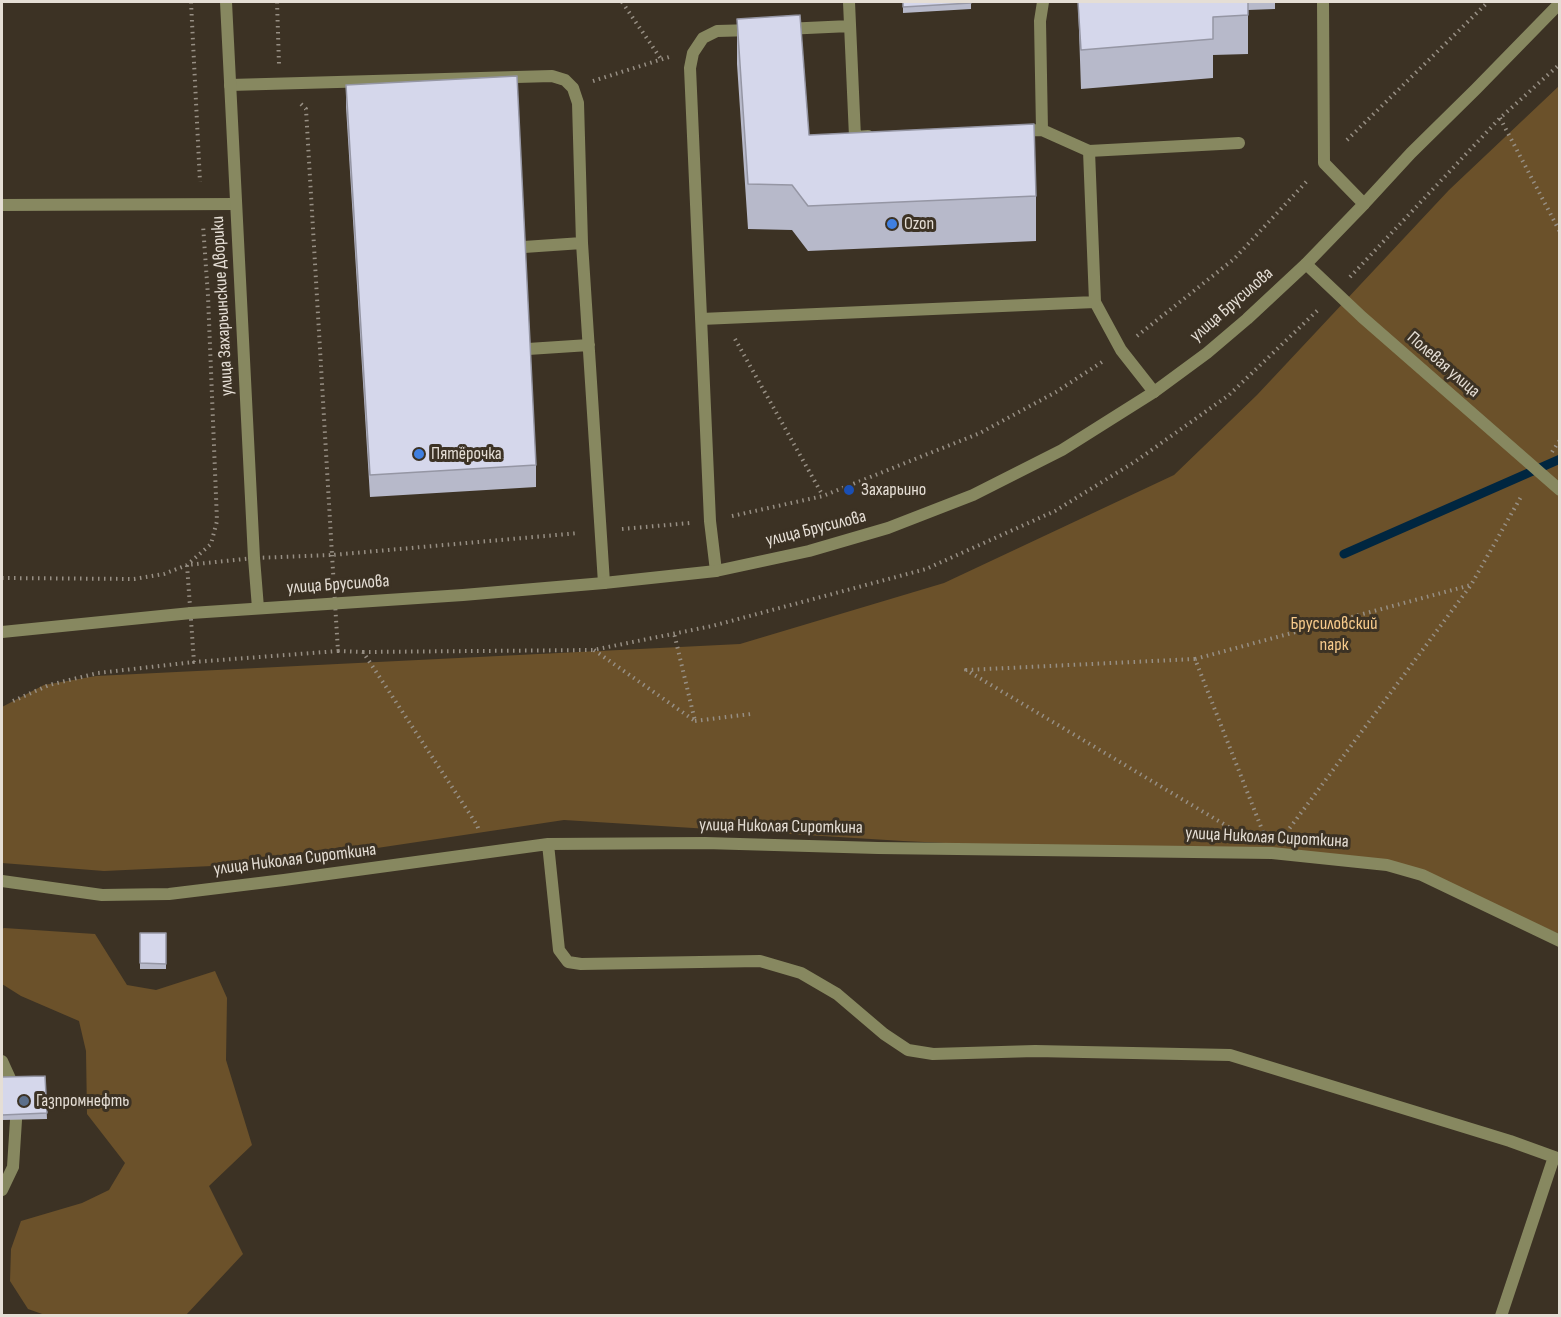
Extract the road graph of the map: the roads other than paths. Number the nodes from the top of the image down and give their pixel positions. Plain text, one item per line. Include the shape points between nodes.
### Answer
1 (226, 2) edge
2 (849, 2) edge
3 (1043, 2) edge
4 (1323, 2) edge
5 (1560, 3) edge
6 (850, 26) junction
7 (230, 85) junction
8 (1042, 130) junction
9 (1007, 131) edge
10 (878, 136) edge
11 (1239, 143) dead end
12 (1089, 151) junction
13 (236, 204) junction
14 (1364, 204) junction
15 (2, 205) edge
16 (582, 243) junction
17 (524, 247) edge
18 (1306, 264) junction
19 (1095, 302) junction
20 (700, 319) junction
21 (589, 345) junction
22 (528, 349) edge
23 (1154, 392) junction
24 (1560, 490) edge
25 (716, 571) junction
26 (604, 583) junction
27 (258, 608) junction
28 (2, 632) edge
29 (548, 844) junction
30 (2, 881) edge
31 (1554, 938) edge
32 (2, 1060) edge
33 (12, 1083) edge
34 (16, 1120) edge
35 (1557, 1158) edge
36 (2, 1190) edge
37 (1501, 1316) edge

1 - 7 street, улица Захарьинские Дворики
2 - 6 street
3 - 8 street
4 - 14 street via 1324,163
5 - 14 street, улица Брусилова
6 - 10 street via 855,137
6 - 20 street via 717,31 703,38 693,53 690,68
7 - 13 street, улица Захарьинские Дворики
7 - 16 street via 552,76 565,80 573,88 578,103
8 - 9 street
8 - 12 street
11 - 12 street
12 - 19 street
13 - 15 street
13 - 27 street, улица Захарьинские Дворики
14 - 18 street, улица Брусилова
16 - 17 street
16 - 21 street
18 - 23 street, улица Брусилова via 1207,353
18 - 24 street, Полевая улица
19 - 20 street
19 - 23 street via 1121,350
20 - 25 street
21 - 22 street
21 - 26 street
23 - 25 street, улица Брусилова via 1062,450 973,495 879,531
25 - 26 street, улица Брусилова
26 - 27 street, улица Брусилова
27 - 28 street, улица Брусилова
29 - 30 street, улица Николая Сироткина via 169,894 102,895
29 - 31 street, улица Николая Сироткина via 1272,852 1387,865 1422,875
29 - 35 street via 559,950 568,962 760,961 801,973 837,994 908,1050 933,1054 1035,1050 1230,1055
32 - 33 street
34 - 36 street via 13,1167
35 - 37 street

